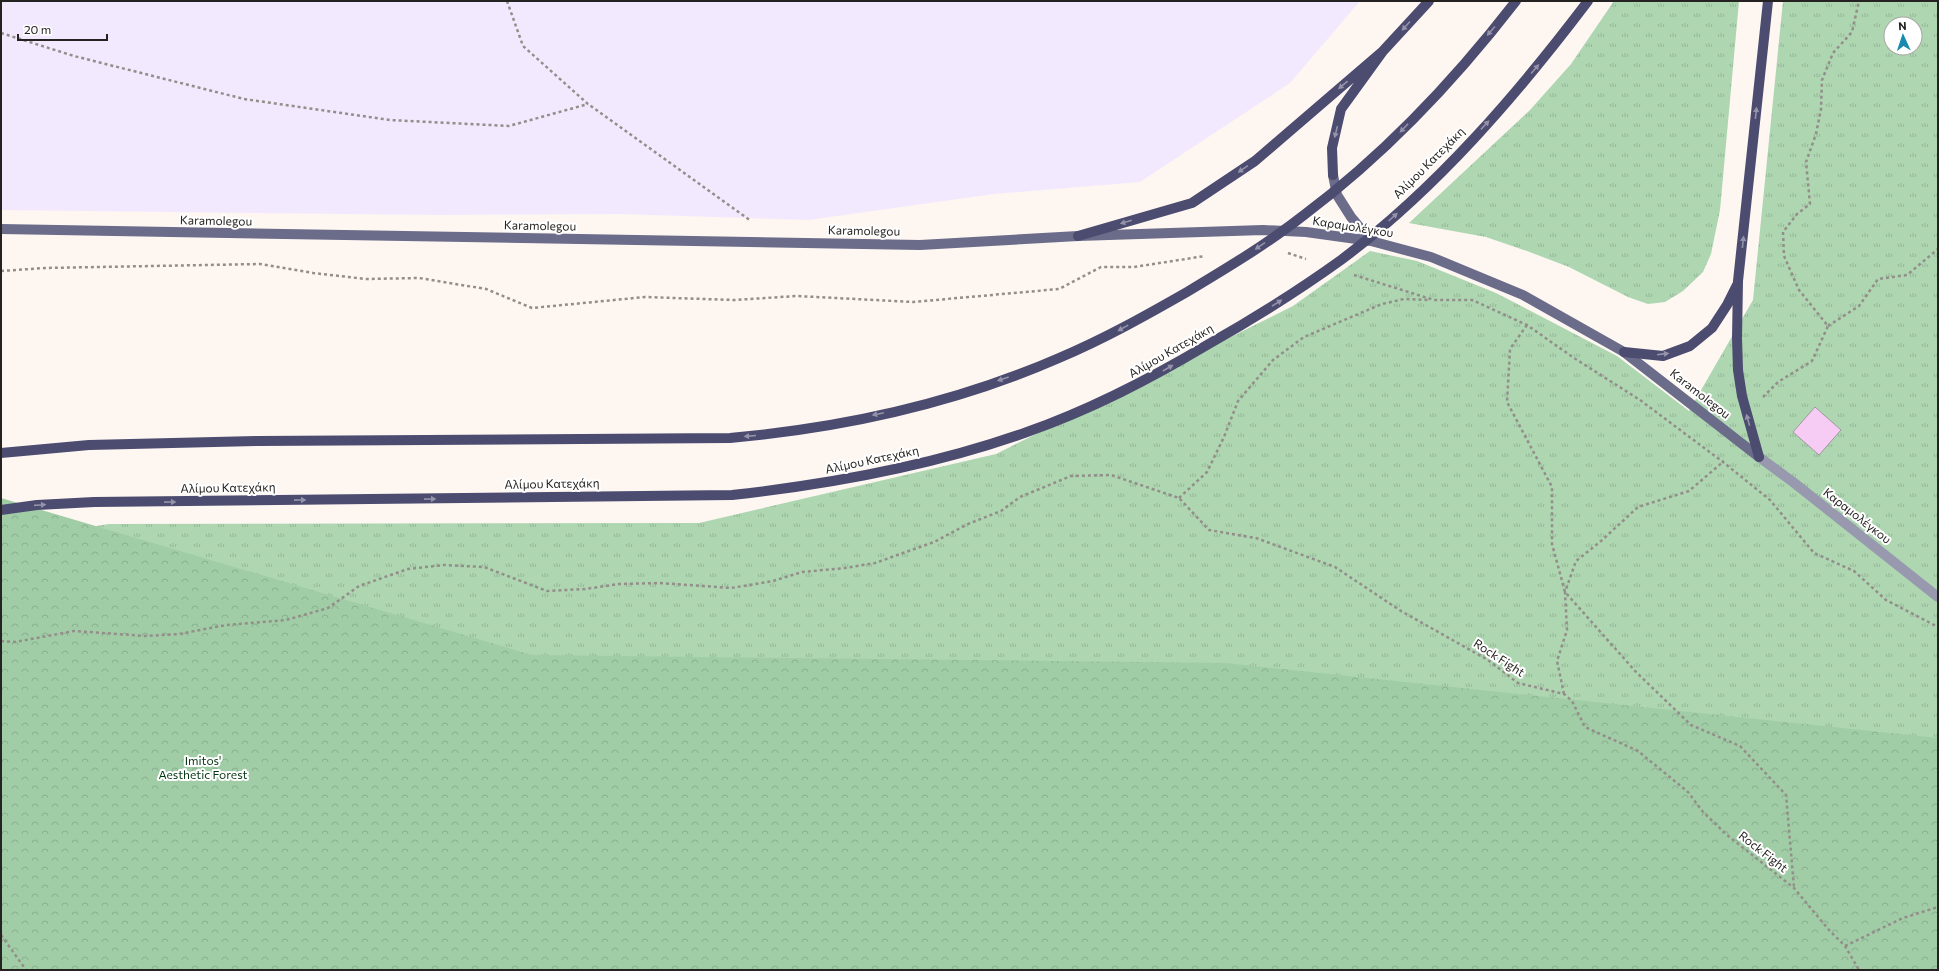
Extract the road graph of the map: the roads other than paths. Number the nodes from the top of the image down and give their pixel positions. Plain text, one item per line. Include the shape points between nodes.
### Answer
1 (1428, 1) edge
2 (1516, 1) edge
3 (1588, 1) edge
4 (1768, 1) edge
5 (1383, 51) junction
6 (1, 229) edge
7 (1078, 236) junction
8 (1371, 241) junction
9 (1738, 281) junction
10 (1624, 352) junction
11 (1, 453) edge
12 (1759, 457) junction
13 (1, 510) edge
14 (1938, 597) edge

1 -> 5 main road
2 -> 11 main road via 1431,100 1387,145 1304,215 1260,246 1114,333 1006,379 950,396 893,411 786,433 730,438 96,444
13 -> 3 main road, Αλίμου Κατεχάκη via 94,502 732,495 798,488 914,465 970,450 1026,432 1134,387 1244,324 1341,259 1431,182 1510,99
9 -> 4 main road
5 -> 7 main road via 1255,161 1192,203
5 -> 8 main road via 1341,109 1332,148 1337,195
6 - 7 main road, Karamolegou via 920,245
7 - 8 main road, Καραμολέγκου via 1263,230 1306,232
8 - 10 main road, Καραμολέγκου via 1431,257 1486,278 1523,295
10 -> 9 main road via 1662,356 1690,346 1712,328
12 -> 9 main road via 1742,396 1738,370
10 - 12 main road, Karamolegou
12 - 14 street, Καραμολέγκου

